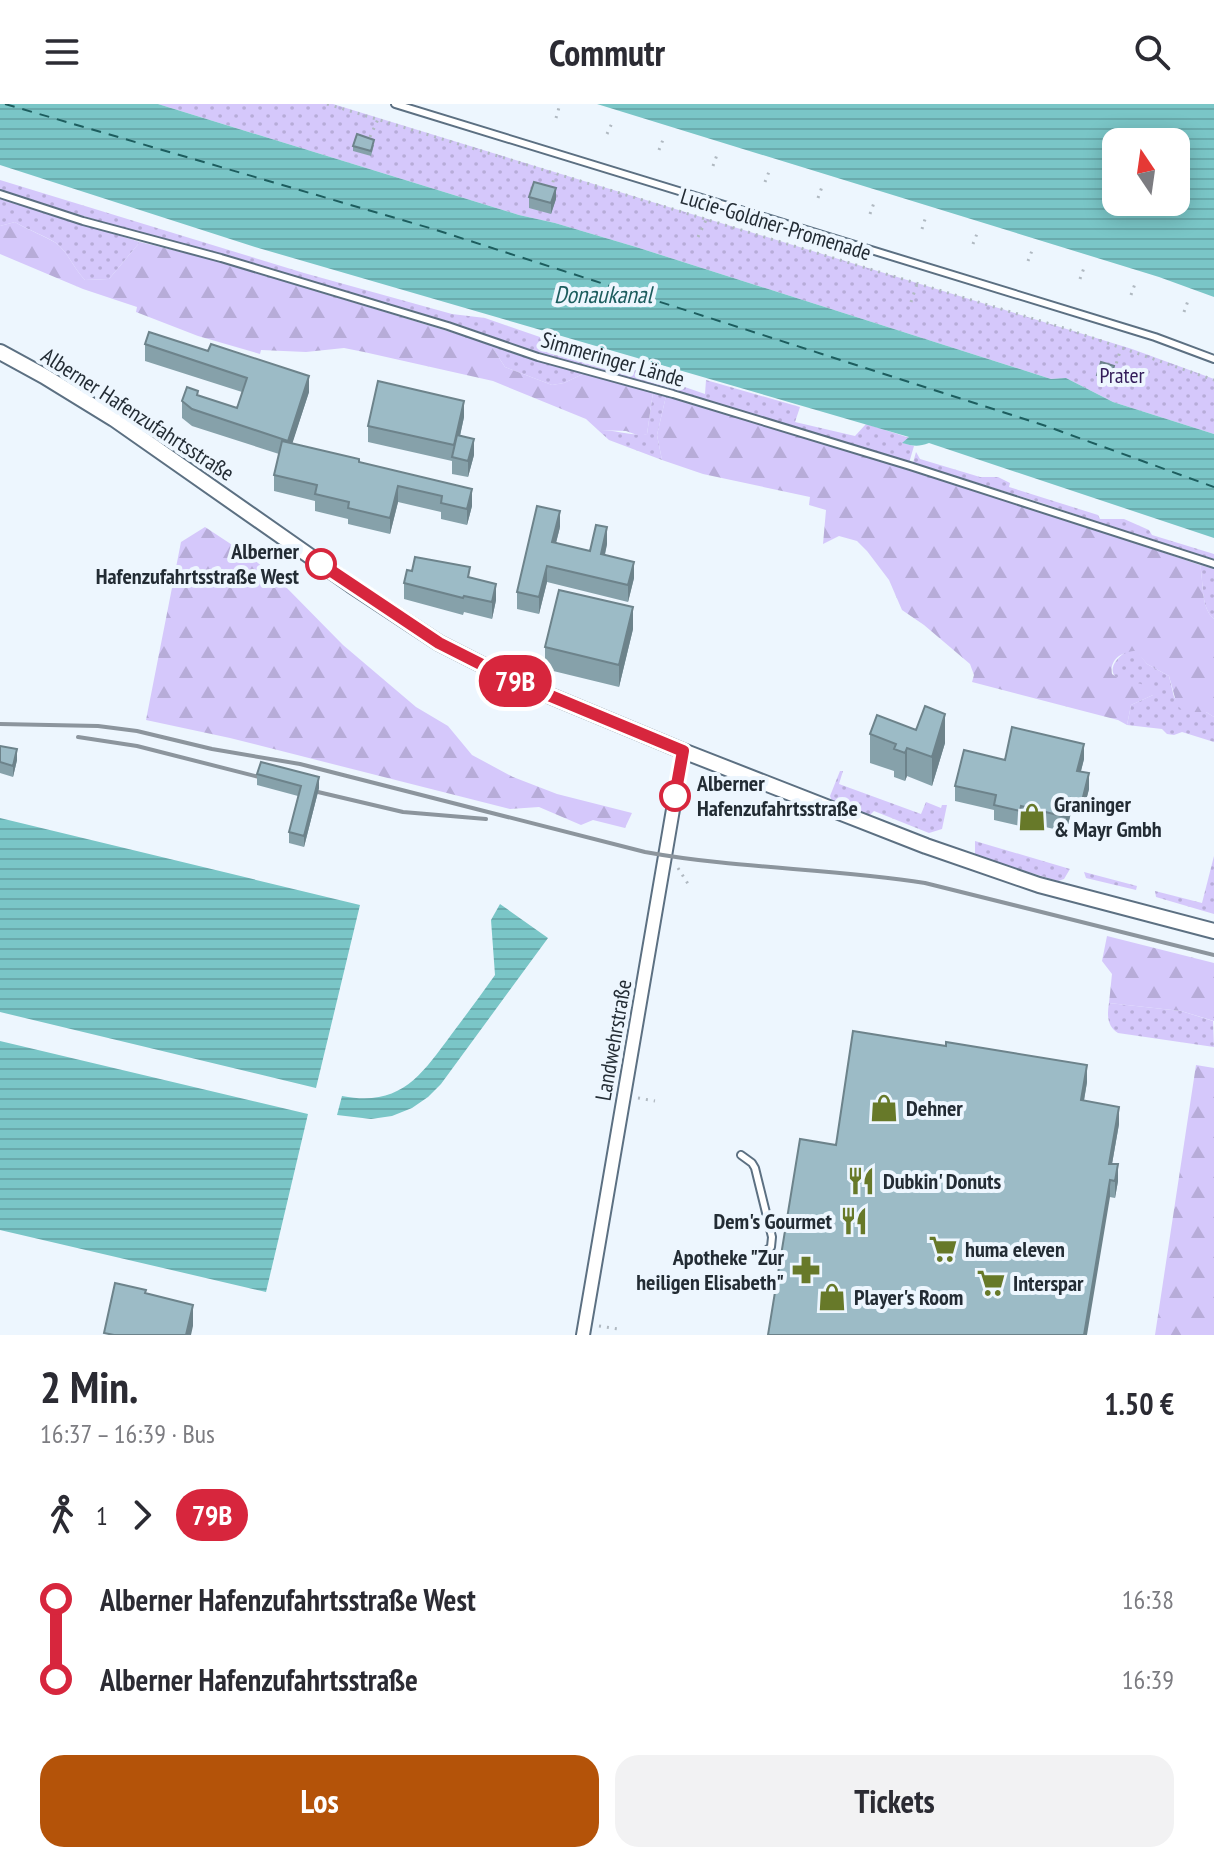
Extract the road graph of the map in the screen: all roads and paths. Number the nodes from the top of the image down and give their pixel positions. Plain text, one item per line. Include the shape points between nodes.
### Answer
1 (327, 104) edge
2 (395, 104) edge
3 (560, 104) edge
4 (556, 118) dead end
5 (378, 119) junction
6 (613, 121) dead end
7 (607, 134) dead end
8 (370, 137) edge
9 (664, 137) dead end
10 (659, 150) dead end
11 (718, 152) dead end
12 (713, 166) dead end
13 (770, 169) dead end
14 (555, 174) junction
15 (765, 182) dead end
16 (823, 184) dead end
17 (0, 194) edge
18 (549, 197) edge
19 (818, 198) dead end
20 (875, 200) dead end
21 (870, 214) dead end
22 (926, 216) dead end
23 (706, 220) junction
24 (922, 229) dead end
25 (978, 231) dead end
26 (698, 237) dead end
27 (973, 244) dead end
28 (1033, 248) dead end
29 (1028, 261) dead end
30 (1085, 265) dead end
31 (1080, 279) dead end
32 (1136, 281) dead end
33 (917, 284) junction
34 (1131, 295) dead end
35 (1189, 298) dead end
36 (911, 302) dead end
37 (1184, 312) dead end
38 (1121, 348) junction
39 (0, 352) edge
40 (1214, 359) edge
41 (1114, 371) edge
42 (1214, 380) edge
43 (1214, 564) edge
44 (683, 751) junction
45 (675, 865) dead end
46 (690, 887) dead end
47 (1214, 931) edge
48 (638, 1098) dead end
49 (655, 1101) dead end
50 (741, 1155) dead end
51 (763, 1253) dead end
52 (599, 1326) dead end
53 (618, 1329) dead end
54 (583, 1335) edge

1 - 5 path, Lucie-Goldner-Promenade
2 - 40 lane
3 - 4 path
5 - 8 path
5 - 14 path, Lucie-Goldner-Promenade
6 - 7 path
9 - 10 path
11 - 12 path
13 - 15 path
14 - 18 path
14 - 23 path, Lucie-Goldner-Promenade
16 - 19 path
17 - 43 lane, Simmeringer Lände via 910,466
20 - 21 path
22 - 24 path
23 - 26 path
23 - 33 path, Lucie-Goldner-Promenade
25 - 27 path
28 - 29 path
30 - 31 path
32 - 34 path
33 - 36 path
33 - 38 path, Lucie-Goldner-Promenade
35 - 37 path
38 - 41 path
38 - 42 path, Lucie-Goldner-Promenade
39 - 44 street, Alberner Hafenzufahrtsstraße via 114,419 439,643 510,679
44 - 47 street, Alberner Hafenzufahrtsstraße via 1011,876
44 - 54 street, Landwehrstraße
45 - 46 path
48 - 49 path
50 - 51 lane via 755,1168 772,1237 771,1247
52 - 53 path

